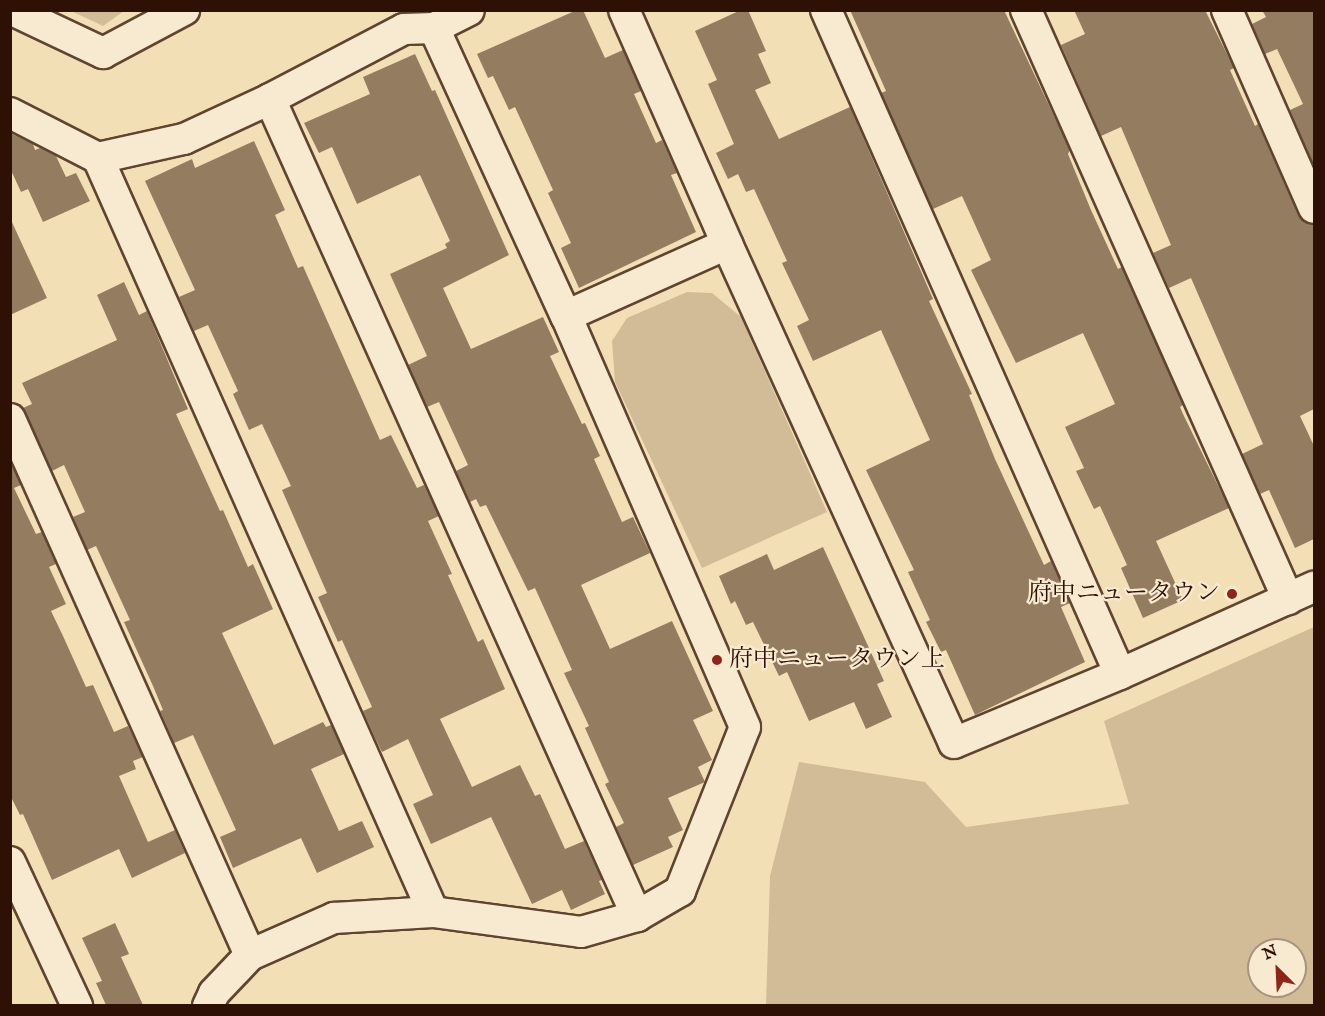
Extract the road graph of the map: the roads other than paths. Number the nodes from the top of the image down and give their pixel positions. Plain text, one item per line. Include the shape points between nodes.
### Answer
1 (12, 10) edge
2 (184, 10) edge
3 (469, 10) edge
4 (624, 10) edge
5 (826, 10) edge
6 (1026, 10) edge
7 (1227, 10) edge
8 (434, 28) junction
9 (270, 99) junction
10 (10, 113) edge
11 (98, 158) junction
12 (1314, 208) edge
13 (727, 244) junction
14 (566, 315) junction
15 (10, 418) edge
16 (1314, 587) edge
17 (1288, 599) junction
18 (1120, 674) junction
19 (10, 862) edge
20 (433, 912) junction
21 (637, 916) junction
22 (250, 955) junction
23 (77, 1005) edge
24 (208, 1005) edge

1 - 2 street via 103,53
3 - 8 street
4 - 13 street
5 - 18 street
6 - 17 street
7 - 12 street
8 - 9 street via 404,29
8 - 14 street
9 - 11 street via 184,139
9 - 21 street
10 - 11 street
11 - 20 street
13 - 14 street
13 - 18 street via 954,743
14 - 21 street via 745,727 680,891
15 - 22 street
16 - 17 street
17 - 18 street
19 - 23 street
20 - 21 street via 581,932
20 - 22 street via 334,918
22 - 24 street via 214,993

